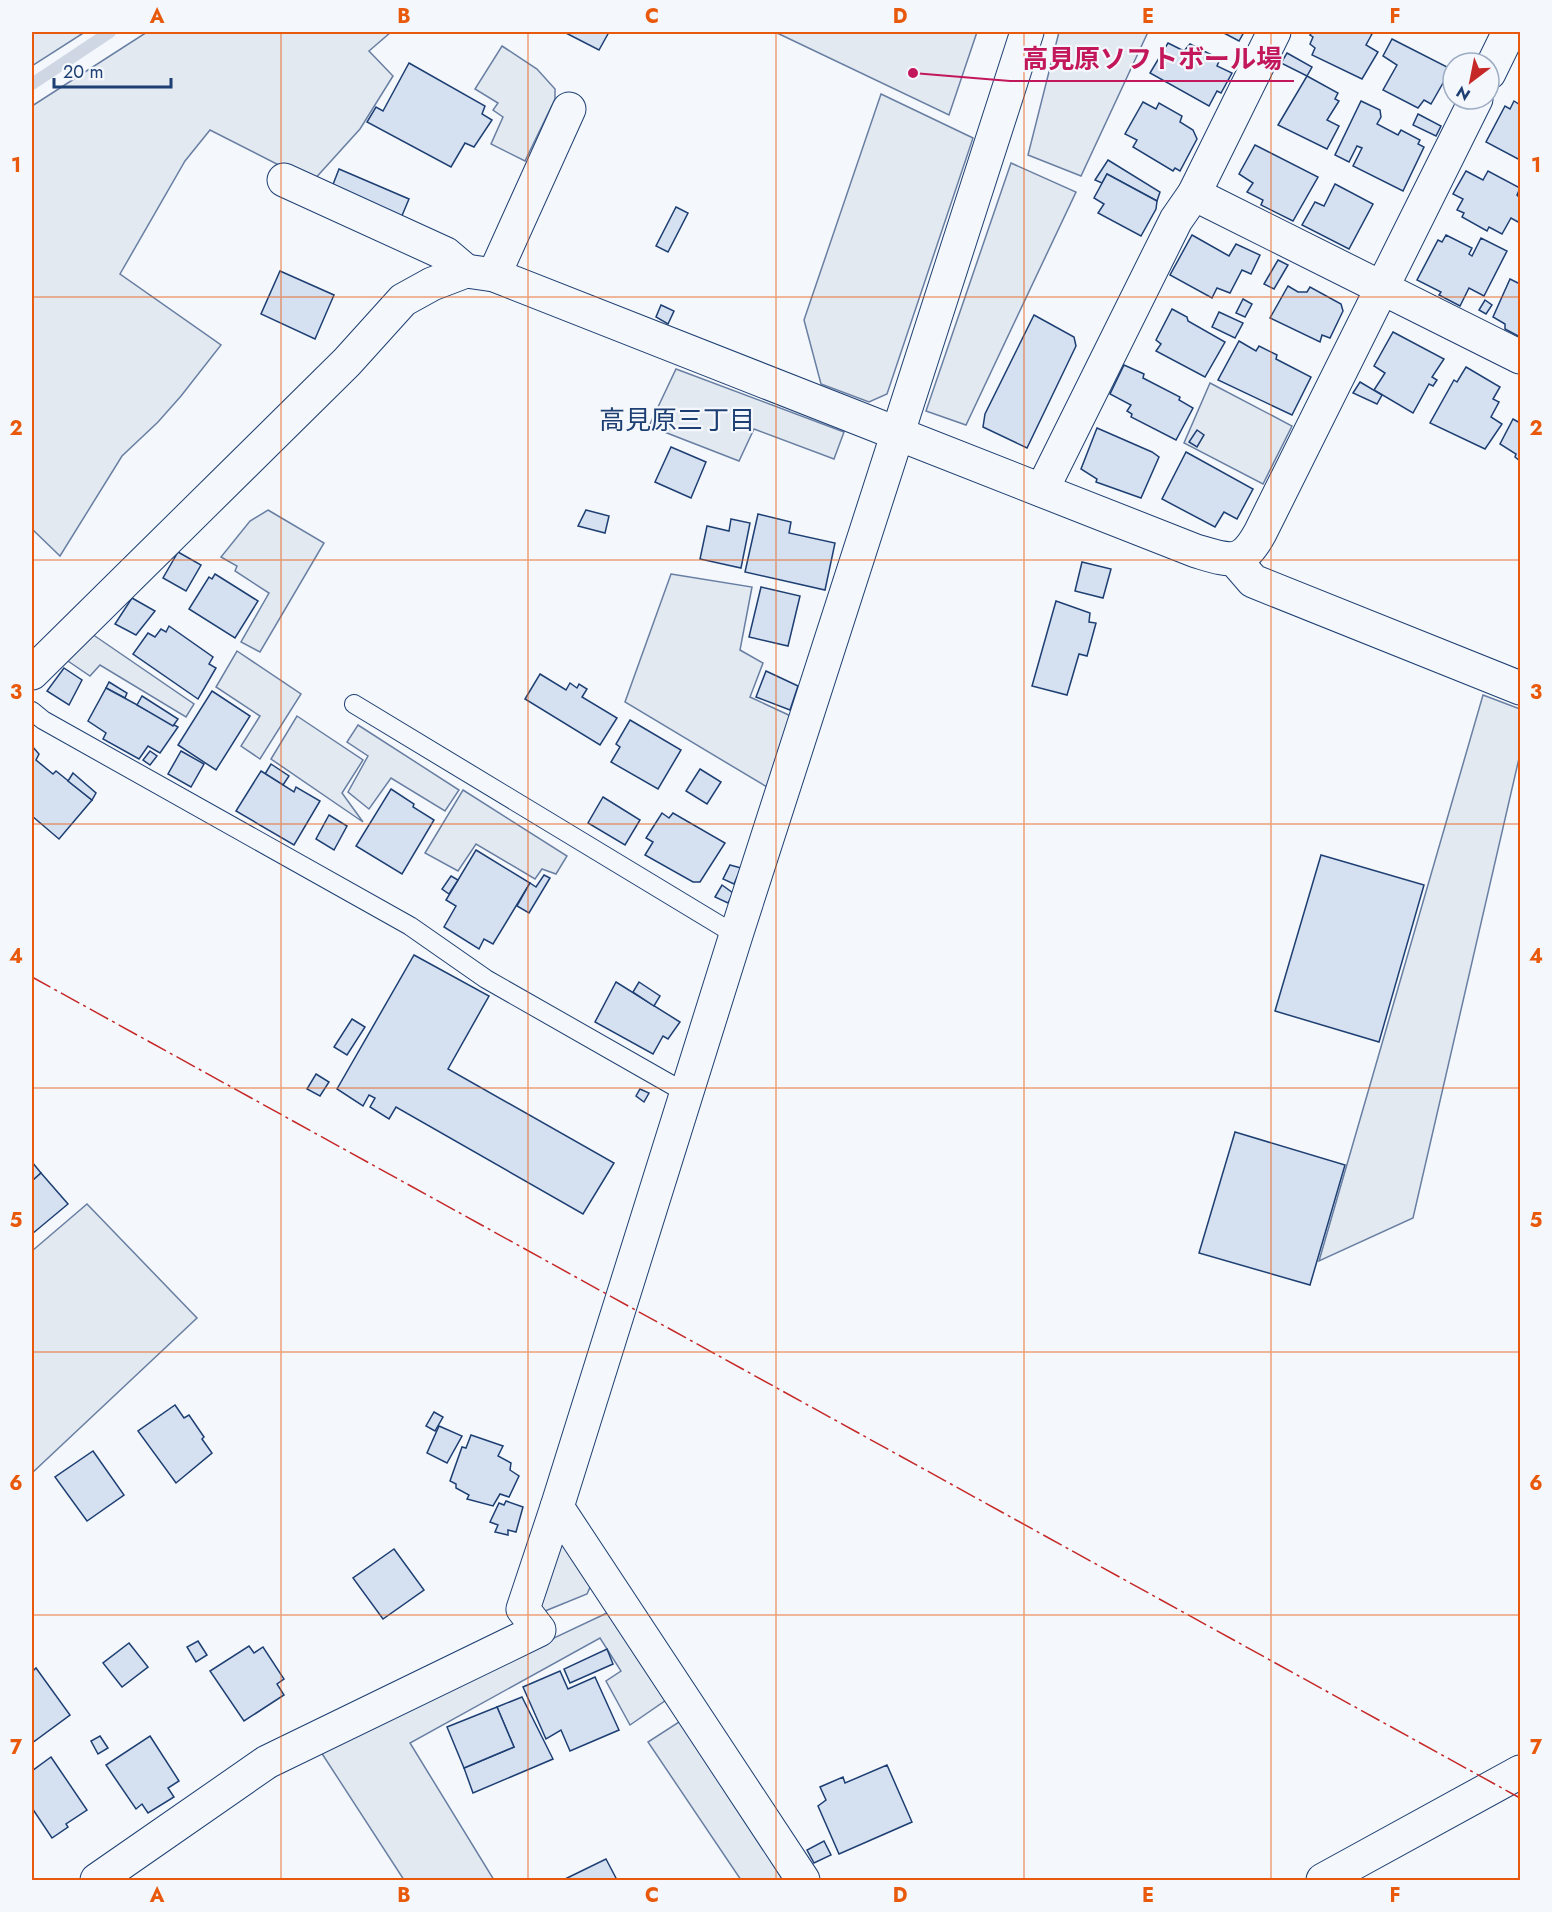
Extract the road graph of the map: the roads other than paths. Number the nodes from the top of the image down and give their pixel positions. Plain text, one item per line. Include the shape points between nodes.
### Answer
1 (1027, 32) edge
2 (1274, 32) edge
3 (1509, 32) edge
4 (1500, 51) edge
5 (569, 109) dead end
6 (1470, 111) edge
7 (284, 180) dead end
8 (1194, 194) junction
9 (480, 273) junction
10 (1382, 288) junction
11 (1521, 357) edge
12 (898, 435) junction
13 (1042, 490) junction
14 (1234, 559) junction
15 (32, 673) edge
16 (1521, 688) edge
17 (354, 704) dead end
18 (32, 711) edge
19 (736, 935) junction
20 (686, 1094) junction
21 (557, 1507) junction
22 (1521, 1772) edge
23 (97, 1881) edge
24 (804, 1881) edge
25 (1323, 1881) edge

1 - 12 street
2 - 8 street
3 - 4 street
5 - 9 street
6 - 10 street
7 - 9 street
8 - 10 street
8 - 13 street via 1176,220
9 - 12 street
9 - 15 street via 432,284 403,300 347,362
10 - 11 street
10 - 14 street via 1252,549
12 - 13 street
12 - 19 street
13 - 14 street via 1196,551
14 - 16 street via 1253,581
17 - 19 lane
18 - 20 lane via 410,926 486,979
19 - 20 street
20 - 21 street
21 - 23 street via 523,1609 539,1630 267,1762
21 - 24 street
22 - 25 street

